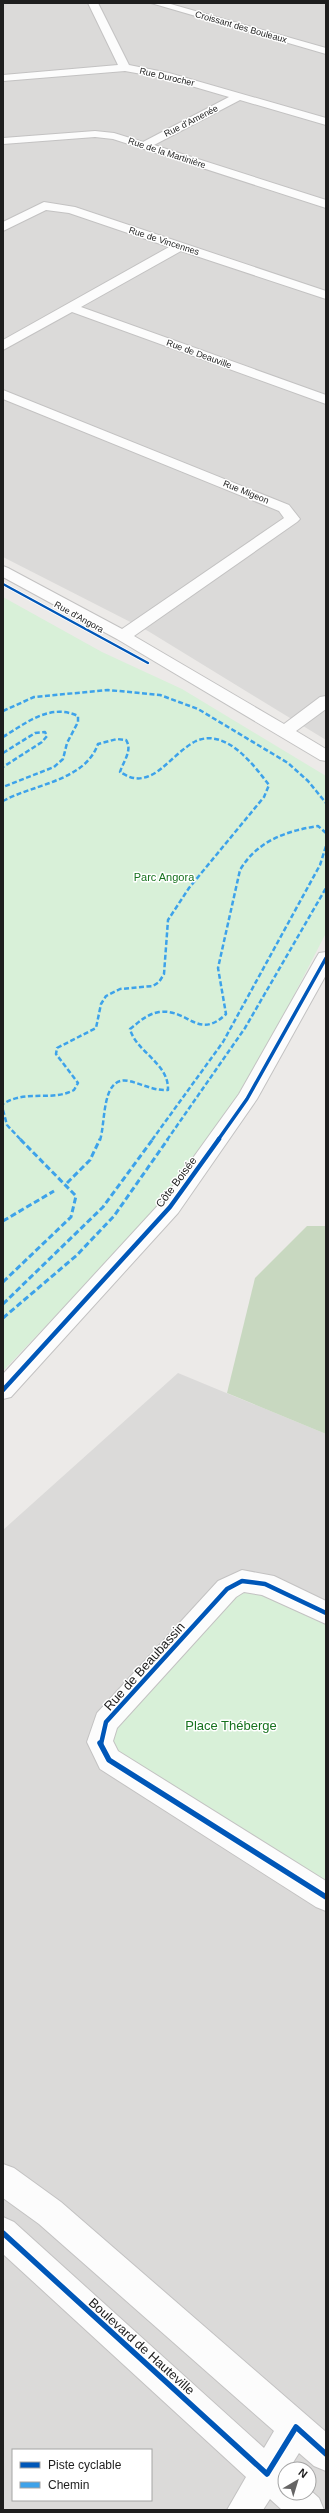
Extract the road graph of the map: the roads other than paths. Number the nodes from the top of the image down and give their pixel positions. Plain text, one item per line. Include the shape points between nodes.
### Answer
1 (93, 3) edge
2 (156, 3) edge
3 (326, 51) edge
4 (125, 68) junction
5 (3, 78) edge
6 (240, 96) junction
7 (326, 122) edge
8 (3, 141) edge
9 (143, 146) junction
10 (326, 204) edge
11 (3, 227) edge
12 (180, 246) junction
13 (326, 295) edge
14 (72, 308) junction
15 (3, 346) edge
16 (3, 394) edge
17 (326, 400) edge
18 (3, 571) edge
19 (123, 636) junction
20 (326, 701) edge
21 (286, 731) junction
22 (326, 756) edge
23 (326, 958) edge
24 (3, 1390) edge
25 (326, 1613) edge
26 (326, 1897) edge
27 (3, 2179) edge
28 (3, 2233) edge
29 (296, 2427) junction
30 (326, 2454) edge
31 (287, 2461) edge
32 (277, 2483) edge
33 (277, 2488) edge
34 (297, 2501) edge
35 (244, 2510) edge
36 (307, 2510) edge

1 - 4 street
2 - 3 street, Croissant des Bouleaux
4 - 5 street, Rue Durocher
4 - 6 street, Rue Durocher
6 - 7 street, Rue Durocher
6 - 9 street, Rue d'Amenée
8 - 9 street, Rue de la Martinière via 95,134 114,136
9 - 10 street, Rue de la Martinière
11 - 12 street, Rue de Vincennes via 44,206 71,210
12 - 13 street, Rue de Vincennes
12 - 14 street
14 - 15 street
14 - 17 street, Rue de Deauville
16 - 19 street, Rue Migeon via 284,508 292,519
18 - 19 street, Rue d'Angora
19 - 21 street, Rue d'Angora
20 - 21 street
21 - 22 street, Rue d'Angora
23 - 24 street, Côte Boisée via 247,1099 170,1207
25 - 26 street, Rue de Beaubassin via 265,1584 242,1581 227,1589 106,1722 100,1742 109,1760
27 - 29 street via 50,2213
28 - 32 street, Boulevard de Hauteville
29 - 30 street
29 - 31 street
33 - 35 street
34 - 36 street, Boulevard de Hauteville

